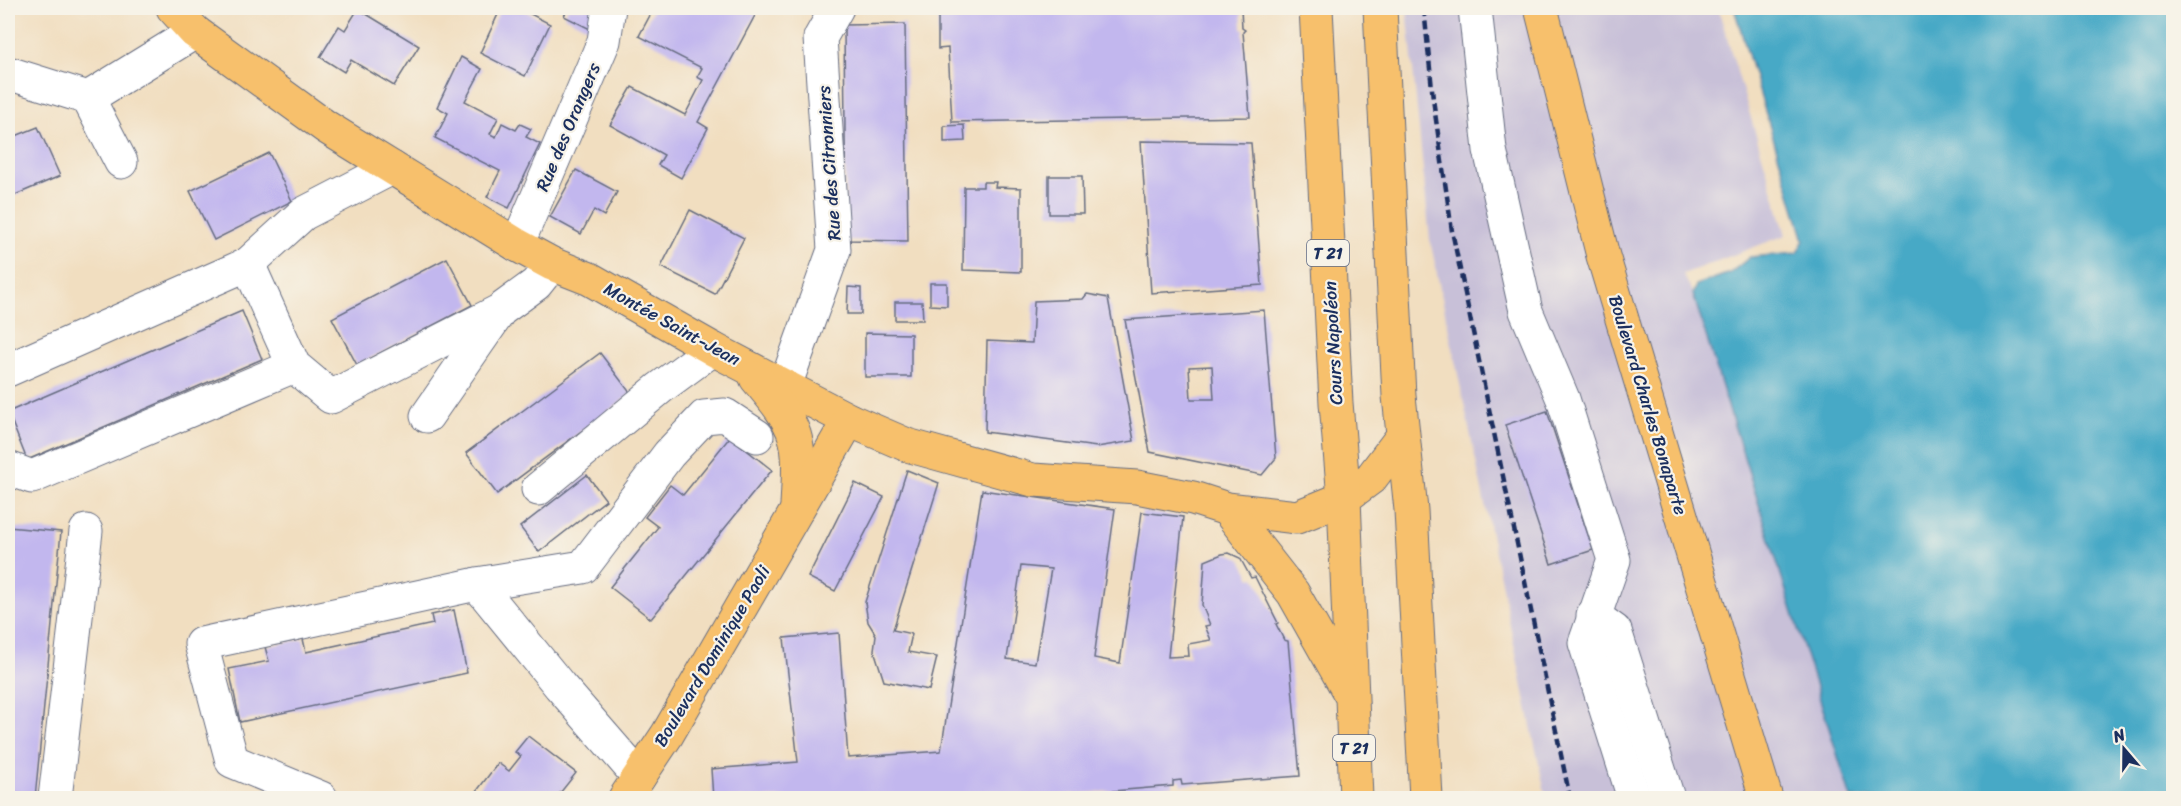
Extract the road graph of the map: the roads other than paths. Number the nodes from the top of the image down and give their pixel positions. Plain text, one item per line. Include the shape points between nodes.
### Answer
1 (173, 8) edge
2 (609, 8) edge
3 (837, 8) edge
4 (1316, 8) edge
5 (1380, 8) edge
6 (1475, 8) edge
7 (1541, 8) edge
8 (195, 32) junction
9 (8, 73) edge
10 (88, 98) junction
11 (121, 162) dead end
12 (392, 168) junction
13 (517, 245) junction
14 (248, 264) junction
15 (552, 264) junction
16 (500, 311) junction
17 (713, 349) junction
18 (746, 364) junction
19 (294, 366) junction
20 (8, 370) edge
21 (785, 386) junction
22 (427, 416) dead end
23 (849, 420) junction
24 (757, 436) dead end
25 (1402, 436) junction
26 (8, 468) edge
27 (538, 489) dead end
28 (1344, 498) junction
29 (1227, 509) junction
30 (797, 512) junction
31 (86, 531) dead end
32 (477, 584) junction
33 (1593, 615) junction
34 (1353, 698) junction
35 (632, 788) edge
36 (56, 798) edge
37 (321, 798) edge
38 (1356, 798) edge
39 (1426, 798) edge
40 (1634, 798) edge
41 (1668, 798) edge
42 (1766, 798) edge

1 - 8 main road, Montée Saint-Jean
2 - 13 street, Rue des Orangers via 604,41
3 - 21 street, Rue des Citronniers via 820,38 834,250
4 - 28 main road, Cours Napoléon / T 21
5 - 25 main road
6 - 33 street via 1490,150 1526,311 1563,399 1614,560
7 - 42 main road, Boulevard Charles Bonaparte via 1603,256
8 - 10 street
8 - 12 main road, Montée Saint-Jean via 326,128
9 - 10 street
10 - 11 street
12 - 13 main road, Montée Saint-Jean
12 - 14 street via 303,214
13 - 15 main road, Montée Saint-Jean
14 - 19 street
14 - 20 street
15 - 16 street via 536,284
15 - 17 main road, Montée Saint-Jean via 590,279
16 - 19 street via 331,397
16 - 22 street
17 - 18 main road, Montée Saint-Jean
17 - 27 street
18 - 21 main road, Montée Saint-Jean
18 - 30 main road, Boulevard Dominique Paoli via 786,414 796,435 800,457
19 - 26 street via 32,477
21 - 23 main road, Montée Saint-Jean
23 - 29 main road, Montée Saint-Jean via 907,445 1033,480 1137,487
23 - 30 main road, Boulevard Dominique Paoli
24 - 32 street via 725,415 704,417 669,454 583,567
25 - 28 main road via 1371,478
25 - 39 main road via 1411,510
28 - 29 main road, Montée Saint-Jean via 1297,517
28 - 34 main road, Cours Napoléon / T 21
29 - 34 main road via 1293,593
30 - 35 main road, Boulevard Dominique Paoli
31 - 36 street
32 - 35 street via 560,686
32 - 37 street via 201,644 232,761
33 - 40 street via 1585,643
33 - 41 street via 1615,631
34 - 38 main road, Cours Napoléon / T 21

